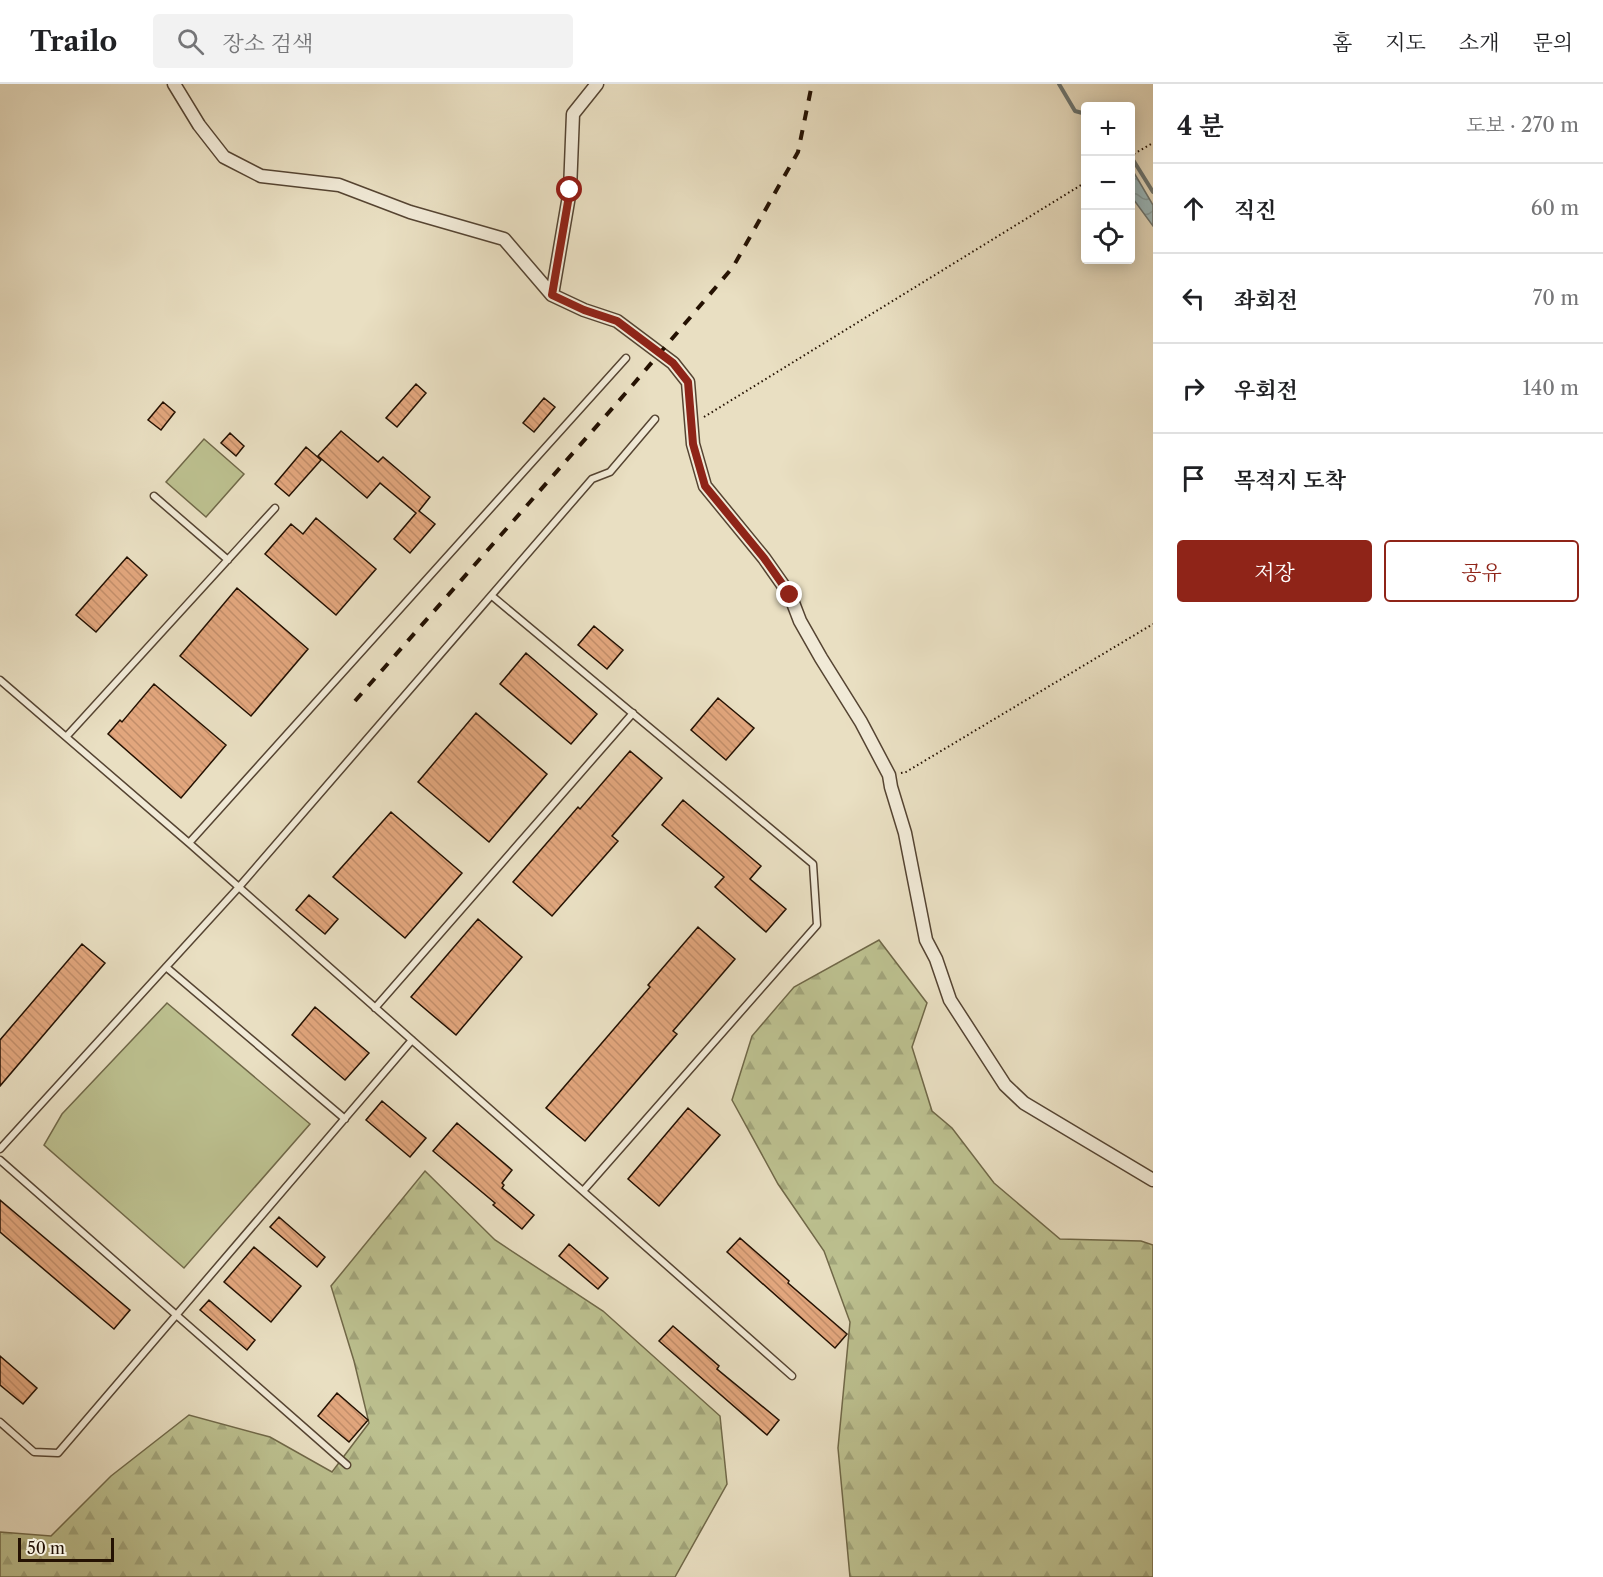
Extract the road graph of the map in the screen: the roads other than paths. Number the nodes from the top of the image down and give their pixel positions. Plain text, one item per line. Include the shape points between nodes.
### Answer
1 (174, 84) edge
2 (597, 84) edge
3 (552, 295) junction
4 (626, 358) dead end
5 (655, 419) dead end
6 (154, 496) dead end
7 (274, 508) dead end
8 (228, 560) junction
9 (492, 596) junction
10 (0, 680) edge
11 (633, 713) junction
12 (66, 737) junction
13 (189, 843) junction
14 (239, 887) junction
15 (166, 967) junction
16 (375, 1008) junction
17 (412, 1040) junction
18 (345, 1119) junction
19 (0, 1149) edge
20 (0, 1160) edge
21 (1153, 1180) edge
22 (583, 1191) junction
23 (177, 1314) junction
24 (792, 1376) dead end
25 (0, 1422) edge
26 (347, 1465) dead end

1 - 3 street via 224,156 261,176 339,185 410,212 504,239
2 - 3 street via 573,114 570,190
3 - 21 street via 617,321 673,363 688,382 693,444 705,486 790,595 800,621 890,775 926,940 950,1000 1005,1085 1024,1103
4 - 13 lane
5 - 9 lane via 610,472 592,478
6 - 8 lane
7 - 8 lane
8 - 12 lane
9 - 11 lane
9 - 14 lane
10 - 12 lane
11 - 16 lane
11 - 22 lane via 813,864 817,925
12 - 13 lane
13 - 14 lane
14 - 15 lane
14 - 16 lane
15 - 18 lane
15 - 19 lane
16 - 17 lane
17 - 18 lane
17 - 22 lane
18 - 23 lane
20 - 23 lane
22 - 24 lane
23 - 25 lane via 58,1453 34,1452
23 - 26 lane

